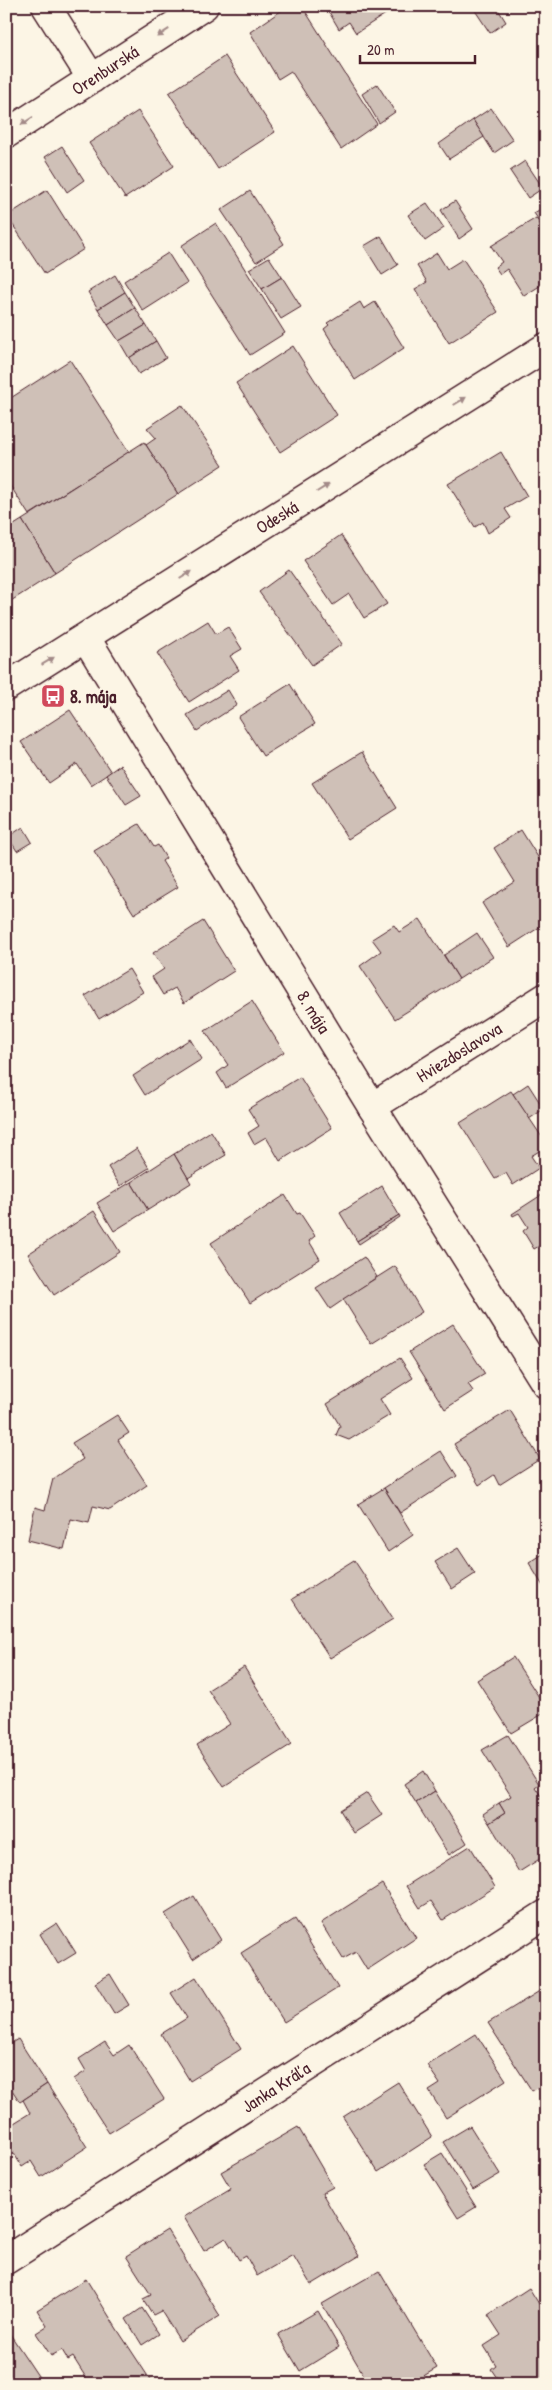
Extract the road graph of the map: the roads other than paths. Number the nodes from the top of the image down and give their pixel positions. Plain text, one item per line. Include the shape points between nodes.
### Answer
1 (46, 6) edge
2 (204, 6) edge
3 (92, 79) junction
4 (6, 134) edge
5 (546, 346) edge
6 (86, 638) junction
7 (6, 687) edge
8 (546, 998) edge
9 (372, 1107) junction
10 (546, 1384) edge
11 (546, 1914) edge
12 (6, 2260) edge

1 - 3 street
2 -> 3 street, Orenburská
3 -> 4 street, Orenburská
6 -> 5 street, Odeská
7 -> 6 street, Odeská
6 - 9 street, 8. mája
8 - 9 street, Hviezdoslavova
9 - 10 street, 8. mája
11 - 12 street, Janka Kráľa

